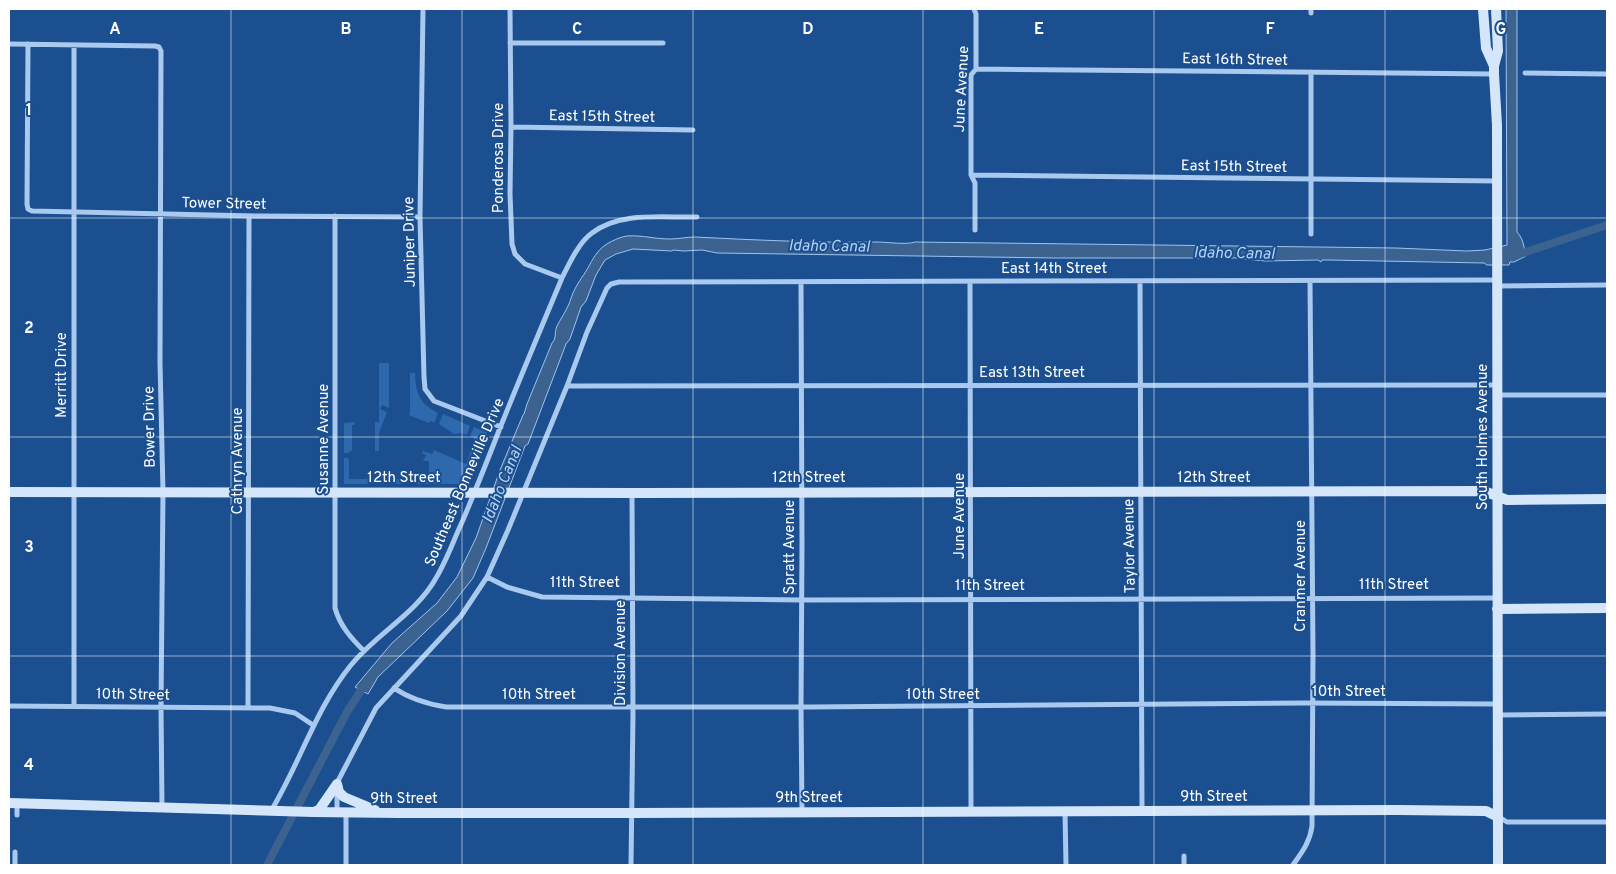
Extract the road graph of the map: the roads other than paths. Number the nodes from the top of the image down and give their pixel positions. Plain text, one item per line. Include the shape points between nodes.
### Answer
1 (422, 9) edge
2 (510, 9) edge
3 (974, 9) edge
4 (1483, 9) edge
5 (1496, 9) edge
6 (510, 43) junction
7 (663, 43) dead end
8 (9, 44) edge
9 (28, 44) junction
10 (74, 45) junction
11 (976, 69) junction
12 (1494, 70) junction
13 (1311, 72) junction
14 (1525, 73) dead end
15 (1607, 74) edge
16 (511, 128) junction
17 (693, 130) dead end
18 (971, 175) junction
19 (1311, 179) junction
20 (1497, 181) junction
21 (73, 212) junction
22 (161, 214) junction
23 (249, 216) junction
24 (335, 216) junction
25 (420, 217) junction
26 (697, 218) dead end
27 (975, 230) dead end
28 (1311, 234) dead end
29 (562, 278) junction
30 (970, 280) junction
31 (1140, 281) junction
32 (1310, 281) junction
33 (800, 282) junction
34 (1497, 283) junction
35 (1607, 285) edge
36 (1141, 384) junction
37 (972, 385) junction
38 (567, 386) junction
39 (801, 386) junction
40 (1311, 386) junction
41 (1497, 390) junction
42 (1607, 395) edge
43 (501, 427) junction
44 (1312, 491) junction
45 (9, 492) edge
46 (74, 492) junction
47 (163, 492) junction
48 (250, 492) junction
49 (336, 492) junction
50 (474, 492) junction
51 (801, 492) junction
52 (971, 492) junction
53 (1140, 492) junction
54 (523, 493) junction
55 (632, 493) junction
56 (1496, 495) junction
57 (1607, 499) edge
58 (487, 577) junction
59 (632, 598) junction
60 (1312, 599) junction
61 (802, 600) junction
62 (972, 600) junction
63 (1142, 600) junction
64 (1497, 603) junction
65 (1607, 608) edge
66 (364, 652) junction
67 (394, 688) junction
68 (1312, 703) junction
69 (1142, 704) junction
70 (1497, 704) junction
71 (9, 706) edge
72 (74, 706) junction
73 (971, 706) junction
74 (161, 707) junction
75 (248, 707) junction
76 (633, 707) junction
77 (801, 707) junction
78 (1607, 714) edge
79 (1498, 715) junction
80 (313, 726) junction
81 (337, 784) junction
82 (13, 803) edge
83 (162, 807) junction
84 (271, 811) junction
85 (1065, 811) junction
86 (1142, 811) junction
87 (1312, 811) junction
88 (313, 812) junction
89 (342, 812) junction
90 (802, 812) junction
91 (972, 812) junction
92 (382, 813) junction
93 (632, 814) junction
94 (17, 815) dead end
95 (1498, 817) junction
96 (1607, 822) edge
97 (16, 852) dead end
98 (1184, 856) dead end
99 (15, 865) edge
100 (346, 865) edge
101 (632, 865) edge
102 (1066, 865) edge
103 (1184, 865) edge
104 (1293, 865) edge
105 (1498, 865) edge

1 - 25 street, Juniper Drive
2 - 6 street, Ponderosa Drive
3 - 11 street, June Avenue
4 - 12 street via 1486,48
5 - 12 street, South Holmes Avenue via 1498,51
6 - 7 street
6 - 16 street, Ponderosa Drive
8 - 9 street
9 - 10 street
9 - 21 street, Tower Street via 28,209
10 - 21 street, Merritt Drive
10 - 22 street, Bower Drive via 158,47 161,51
11 - 13 street, East 16th Street
11 - 18 street, June Avenue via 971,75
12 - 13 street, East 16th Street
12 - 20 street, South Holmes Avenue
13 - 19 street
14 - 15 street
16 - 17 street, East 15th Street
16 - 29 street, Ponderosa Drive via 510,194 514,254 526,264
18 - 19 street, East 15th Street
18 - 27 street, June Avenue via 975,183
19 - 20 street, East 15th Street
19 - 28 street
20 - 34 street, South Holmes Avenue
21 - 22 street, Tower Street
21 - 46 street, Merritt Drive
22 - 23 street, Tower Street
22 - 47 street, Bower Drive
23 - 24 street, Tower Street
23 - 48 street, Cathryn Avenue
24 - 25 street, Tower Street
24 - 49 street, Susanne Avenue
25 - 43 street, Juniper Drive via 425,389 434,401
26 - 29 street, Southeast Bonneville Drive via 617,220 587,237
29 - 43 street, Southeast Bonneville Drive
30 - 31 street, East 14th Street
30 - 33 street, East 14th Street
30 - 37 street, June Avenue
31 - 32 street, East 14th Street
31 - 36 street, Taylor Avenue
32 - 34 street, East 14th Street
32 - 40 street, Cranmer Avenue
33 - 38 street, East 14th Street via 611,284 587,332
33 - 39 street, Spratt Avenue
34 - 35 street, East 14th Street
34 - 41 street, South Holmes Avenue
36 - 37 street, East 13th Street
36 - 40 street, East 13th Street
36 - 53 street, Taylor Avenue
37 - 39 street, East 13th Street
37 - 52 street, June Avenue
38 - 39 street, East 13th Street
38 - 54 street
39 - 51 street, Spratt Avenue
40 - 41 street, East 13th Street
40 - 44 street, Cranmer Avenue
41 - 42 street, East 13th Street
41 - 56 street, South Holmes Avenue
43 - 50 street, Southeast Bonneville Drive
44 - 53 street, 12th Street
44 - 56 street, 12th Street via 1484,491
44 - 60 street, Cranmer Avenue
45 - 46 street, 12th Street
46 - 47 street, 12th Street
46 - 72 street, Merritt Drive
47 - 48 street, 12th Street
47 - 74 street, Bower Drive
48 - 49 street, 12th Street
48 - 75 street, Cathryn Avenue
49 - 50 street, 12th Street
49 - 66 street, Susanne Avenue via 335,608 346,632
50 - 54 street, 12th Street
50 - 66 street, Southeast Bonneville Drive via 430,588
51 - 52 street, 12th Street
51 - 55 street, 12th Street
51 - 61 street, Spratt Avenue
52 - 53 street, 12th Street
52 - 62 street, June Avenue
53 - 63 street, Taylor Avenue
54 - 55 street, 12th Street
54 - 58 street
55 - 59 street, Division Avenue
56 - 57 street, 12th Street via 1507,500
56 - 64 street, South Holmes Avenue
58 - 59 street, 11th Street via 507,588 542,597
58 - 67 street via 461,616
59 - 61 street, 11th Street
59 - 76 street, Division Avenue
60 - 63 street, 11th Street
60 - 64 street, 11th Street
60 - 68 street, Cranmer Avenue
61 - 62 street, 11th Street
61 - 77 street, Spratt Avenue
62 - 63 street, 11th Street
62 - 73 street, June Avenue
63 - 69 street, Taylor Avenue
64 - 65 street, 11th Street
64 - 70 street, South Holmes Avenue
66 - 80 street, Southeast Bonneville Drive via 331,693
67 - 76 street, 10th Street via 421,702 446,707
67 - 81 street via 376,708
68 - 69 street, 10th Street
68 - 70 street, 10th Street
68 - 87 street, Cranmer Avenue
69 - 73 street, 10th Street
69 - 86 street, Taylor Avenue
70 - 79 street, South Holmes Avenue
71 - 72 street, 10th Street
72 - 74 street, 10th Street
73 - 77 street, 10th Street
73 - 91 street, June Avenue
74 - 75 street, 10th Street
74 - 83 street, Bower Drive
75 - 80 street, 10th Street via 295,713
76 - 77 street, 10th Street
76 - 93 street, Division Avenue
77 - 90 street, Spratt Avenue
78 - 79 street
79 - 95 street, South Holmes Avenue
80 - 84 street, Southeast Bonneville Drive
81 - 88 street via 319,810
81 - 89 street
81 - 92 street via 344,797
82 - 83 street, 9th Street
82 - 94 street
83 - 84 street, 9th Street
84 - 88 street, 9th Street
85 - 86 street, 9th Street
85 - 91 street, 9th Street
85 - 102 street
86 - 87 street, 9th Street
87 - 95 street, 9th Street via 1486,811
87 - 104 street, Cranmer Avenue via 1310,836
88 - 89 street, 9th Street
89 - 92 street, 9th Street
89 - 100 street
90 - 91 street, 9th Street
90 - 93 street, 9th Street
92 - 93 street, 9th Street
93 - 101 street, Division Avenue
95 - 96 street, 9th Street via 1507,822
95 - 105 street, South Holmes Avenue
97 - 99 street
98 - 103 street

